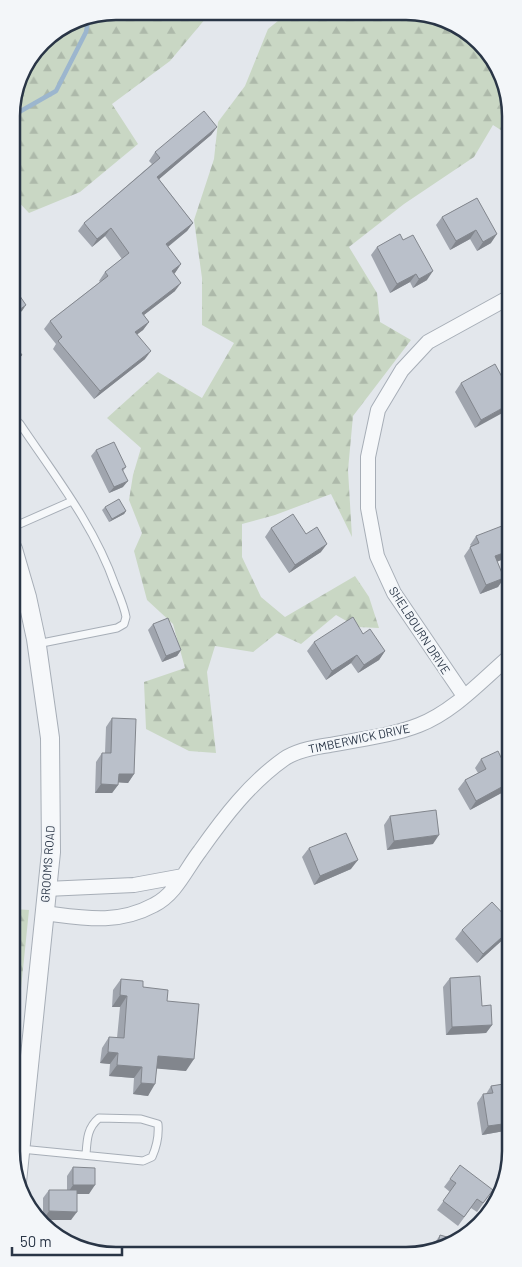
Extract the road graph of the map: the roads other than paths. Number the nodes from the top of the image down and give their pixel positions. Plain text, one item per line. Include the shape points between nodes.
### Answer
1 (502, 301) edge
2 (20, 424) edge
3 (72, 501) junction
4 (20, 524) edge
5 (20, 573) edge
6 (36, 644) junction
7 (502, 663) edge
8 (464, 696) junction
9 (183, 876) junction
10 (46, 889) junction
11 (44, 913) junction
12 (21, 1149) junction
13 (86, 1155) junction
14 (20, 1156) edge

1 - 8 street, SHELBOURN DRIVE via 428,342 402,370 378,410 368,457 368,508 377,556 394,593
2 - 3 lane
3 - 4 lane
3 - 6 lane via 106,560 126,617 124,624 117,628
5 - 6 street, GROOMS ROAD
6 - 10 street, GROOMS ROAD via 50,738 51,852
7 - 8 street, TIMBERWICK DRIVE
8 - 9 street, TIMBERWICK DRIVE via 439,715 418,725 306,749 286,758 249,787
9 - 10 street via 134,886
9 - 11 street, TIMBERWICK DRIVE via 157,904 133,915 114,919
10 - 11 street, GROOMS ROAD
11 - 12 street, GROOMS ROAD
12 - 13 lane
12 - 14 street, GROOMS ROAD
13 - 13 lane via 143,1161 152,1157 159,1136 158,1124 141,1119 99,1118 92,1124 87,1137

